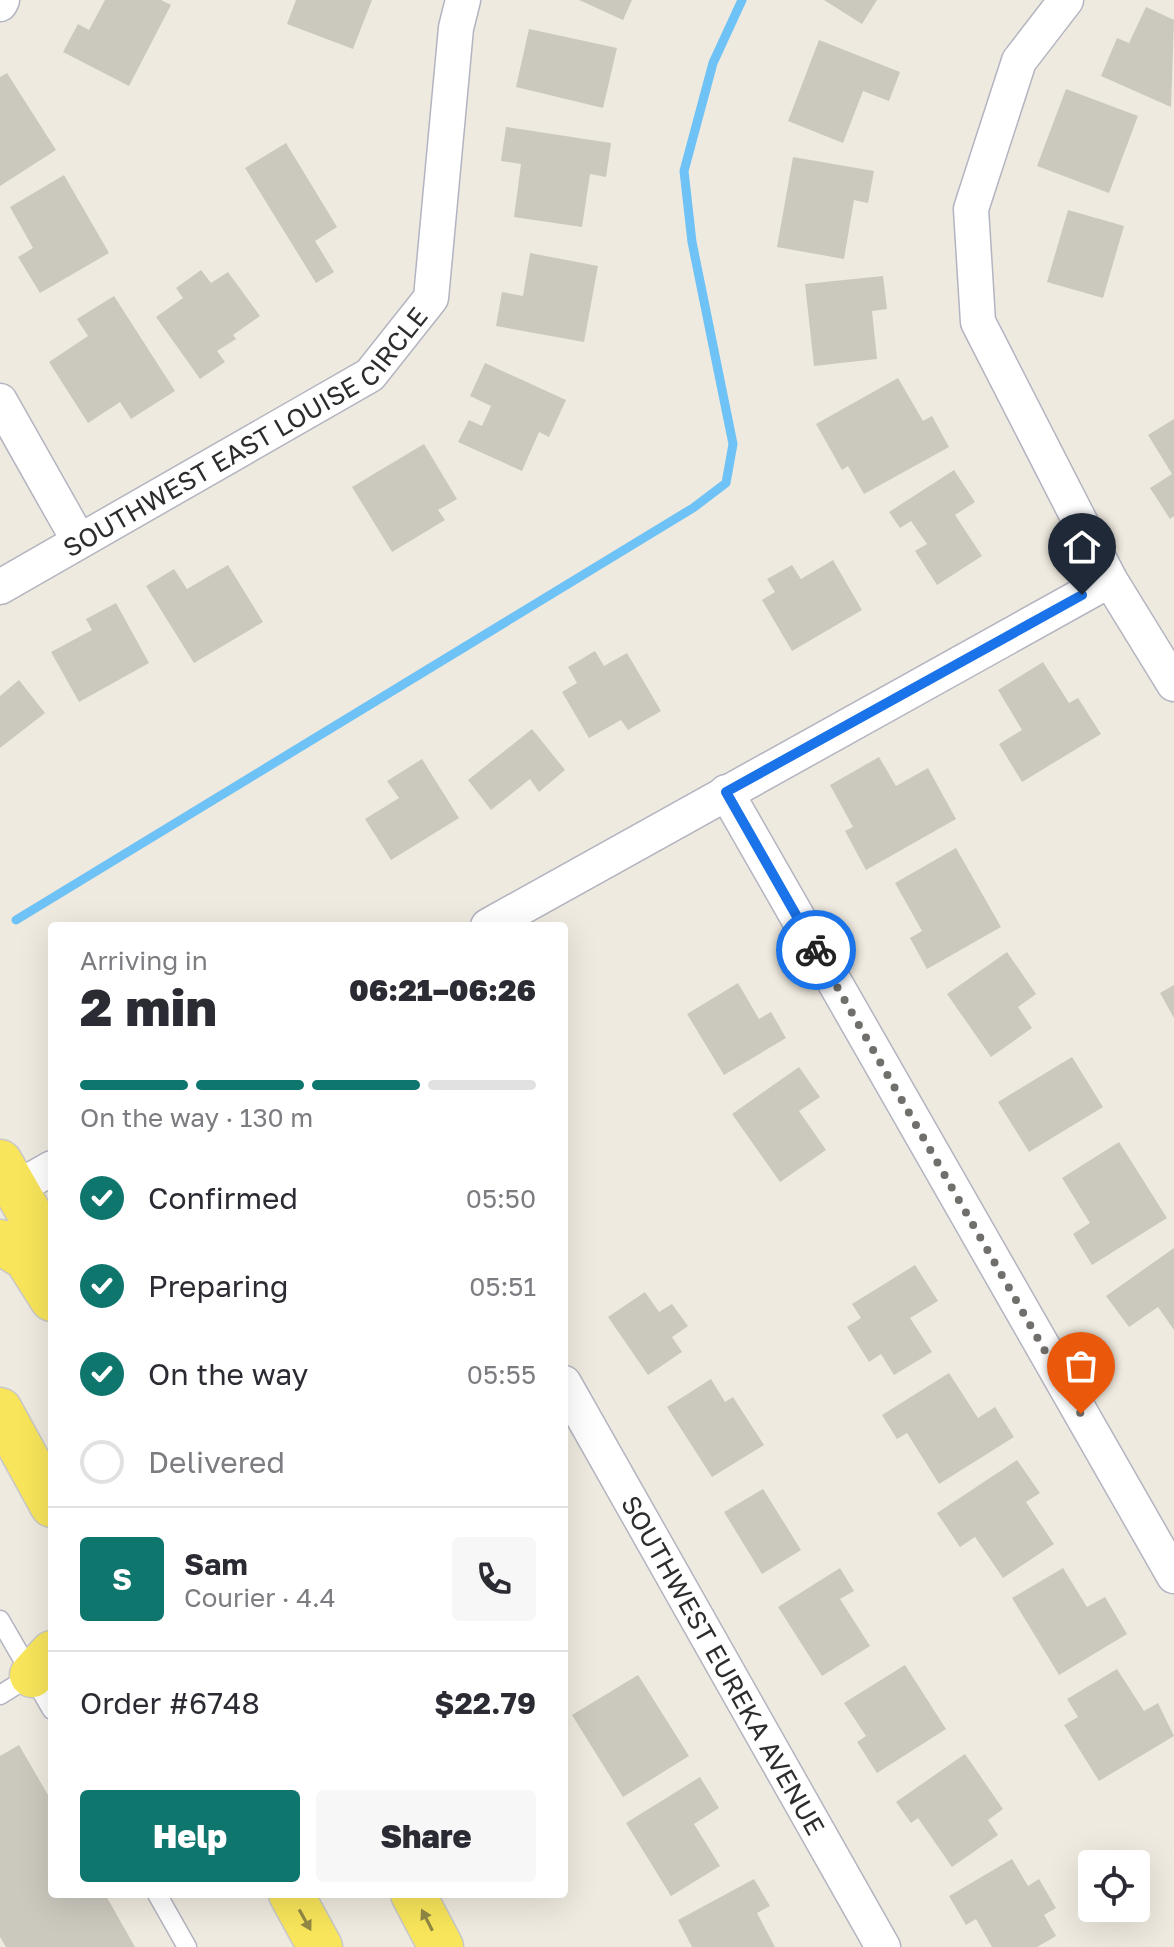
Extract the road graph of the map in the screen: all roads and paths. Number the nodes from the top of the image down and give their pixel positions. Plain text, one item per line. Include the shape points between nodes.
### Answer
1 (463, 0) edge
2 (1066, 0) edge
3 (0, 401) edge
4 (79, 541) junction
5 (1110, 580) junction
6 (0, 587) edge
7 (1174, 684) edge
8 (726, 792) junction
9 (495, 922) edge
10 (17, 1178) edge
11 (0, 1242) edge
12 (48, 1244) edge
13 (48, 1293) edge
14 (0, 1374) edge
15 (568, 1390) edge
16 (0, 1410) edge
17 (48, 1460) edge
18 (48, 1498) edge
19 (1174, 1576) edge
20 (0, 1620) edge
21 (38, 1682) edge
22 (159, 1898) edge
23 (293, 1898) edge
24 (415, 1898) edge
25 (187, 1947) edge
26 (320, 1947) edge
27 (441, 1947) edge
28 (883, 1947) edge

1 - 4 street, SOUTHWEST EAST LOUISE CIRCLE via 431,298 370,375
2 - 5 street via 1019,61 971,209 978,322
3 - 4 street
4 - 6 street, SOUTHWEST EAST LOUISE CIRCLE
5 - 7 street
5 - 8 street
8 - 9 street
8 - 19 street
10 - 12 main road
11 - 13 main road via 26,1258
14 - 17 main road
15 - 28 street, SOUTHWEST EUREKA AVENUE
16 - 18 main road
20 - 21 lane
22 - 25 lane
23 -> 26 main road
27 -> 24 main road

